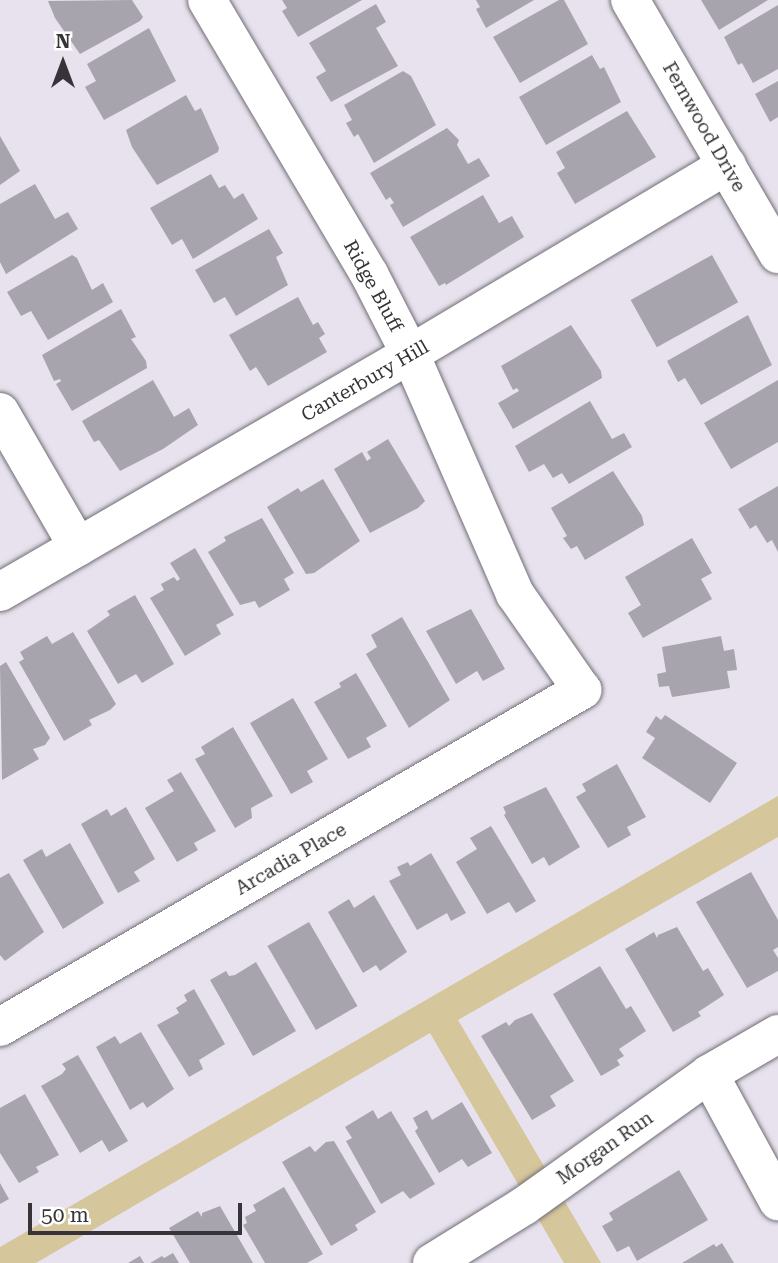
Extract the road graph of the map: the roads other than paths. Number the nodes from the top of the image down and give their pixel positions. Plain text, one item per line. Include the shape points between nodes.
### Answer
1 (206, 0) edge
2 (630, 0) edge
3 (727, 165) junction
4 (778, 254) edge
5 (410, 354) junction
6 (0, 412) edge
7 (78, 547) junction
8 (0, 592) edge
9 (582, 690) joint
10 (0, 1027) edge
11 (778, 1034) edge
12 (709, 1074) junction
13 (778, 1201) edge
14 (432, 1263) edge

1 - 5 street, Ridge Bluff via 369,274
2 - 3 street, Fernwood Drive
3 - 4 street, Fernwood Drive
3 - 5 street, Canterbury Hill
5 - 7 street, Canterbury Hill
5 - 9 street, Ridge Bluff via 514,594
6 - 7 street
7 - 8 street, Canterbury Hill
9 - 10 street, Arcadia Place
11 - 12 street, Morgan Run
12 - 13 street
12 - 14 street, Morgan Run via 524,1206

